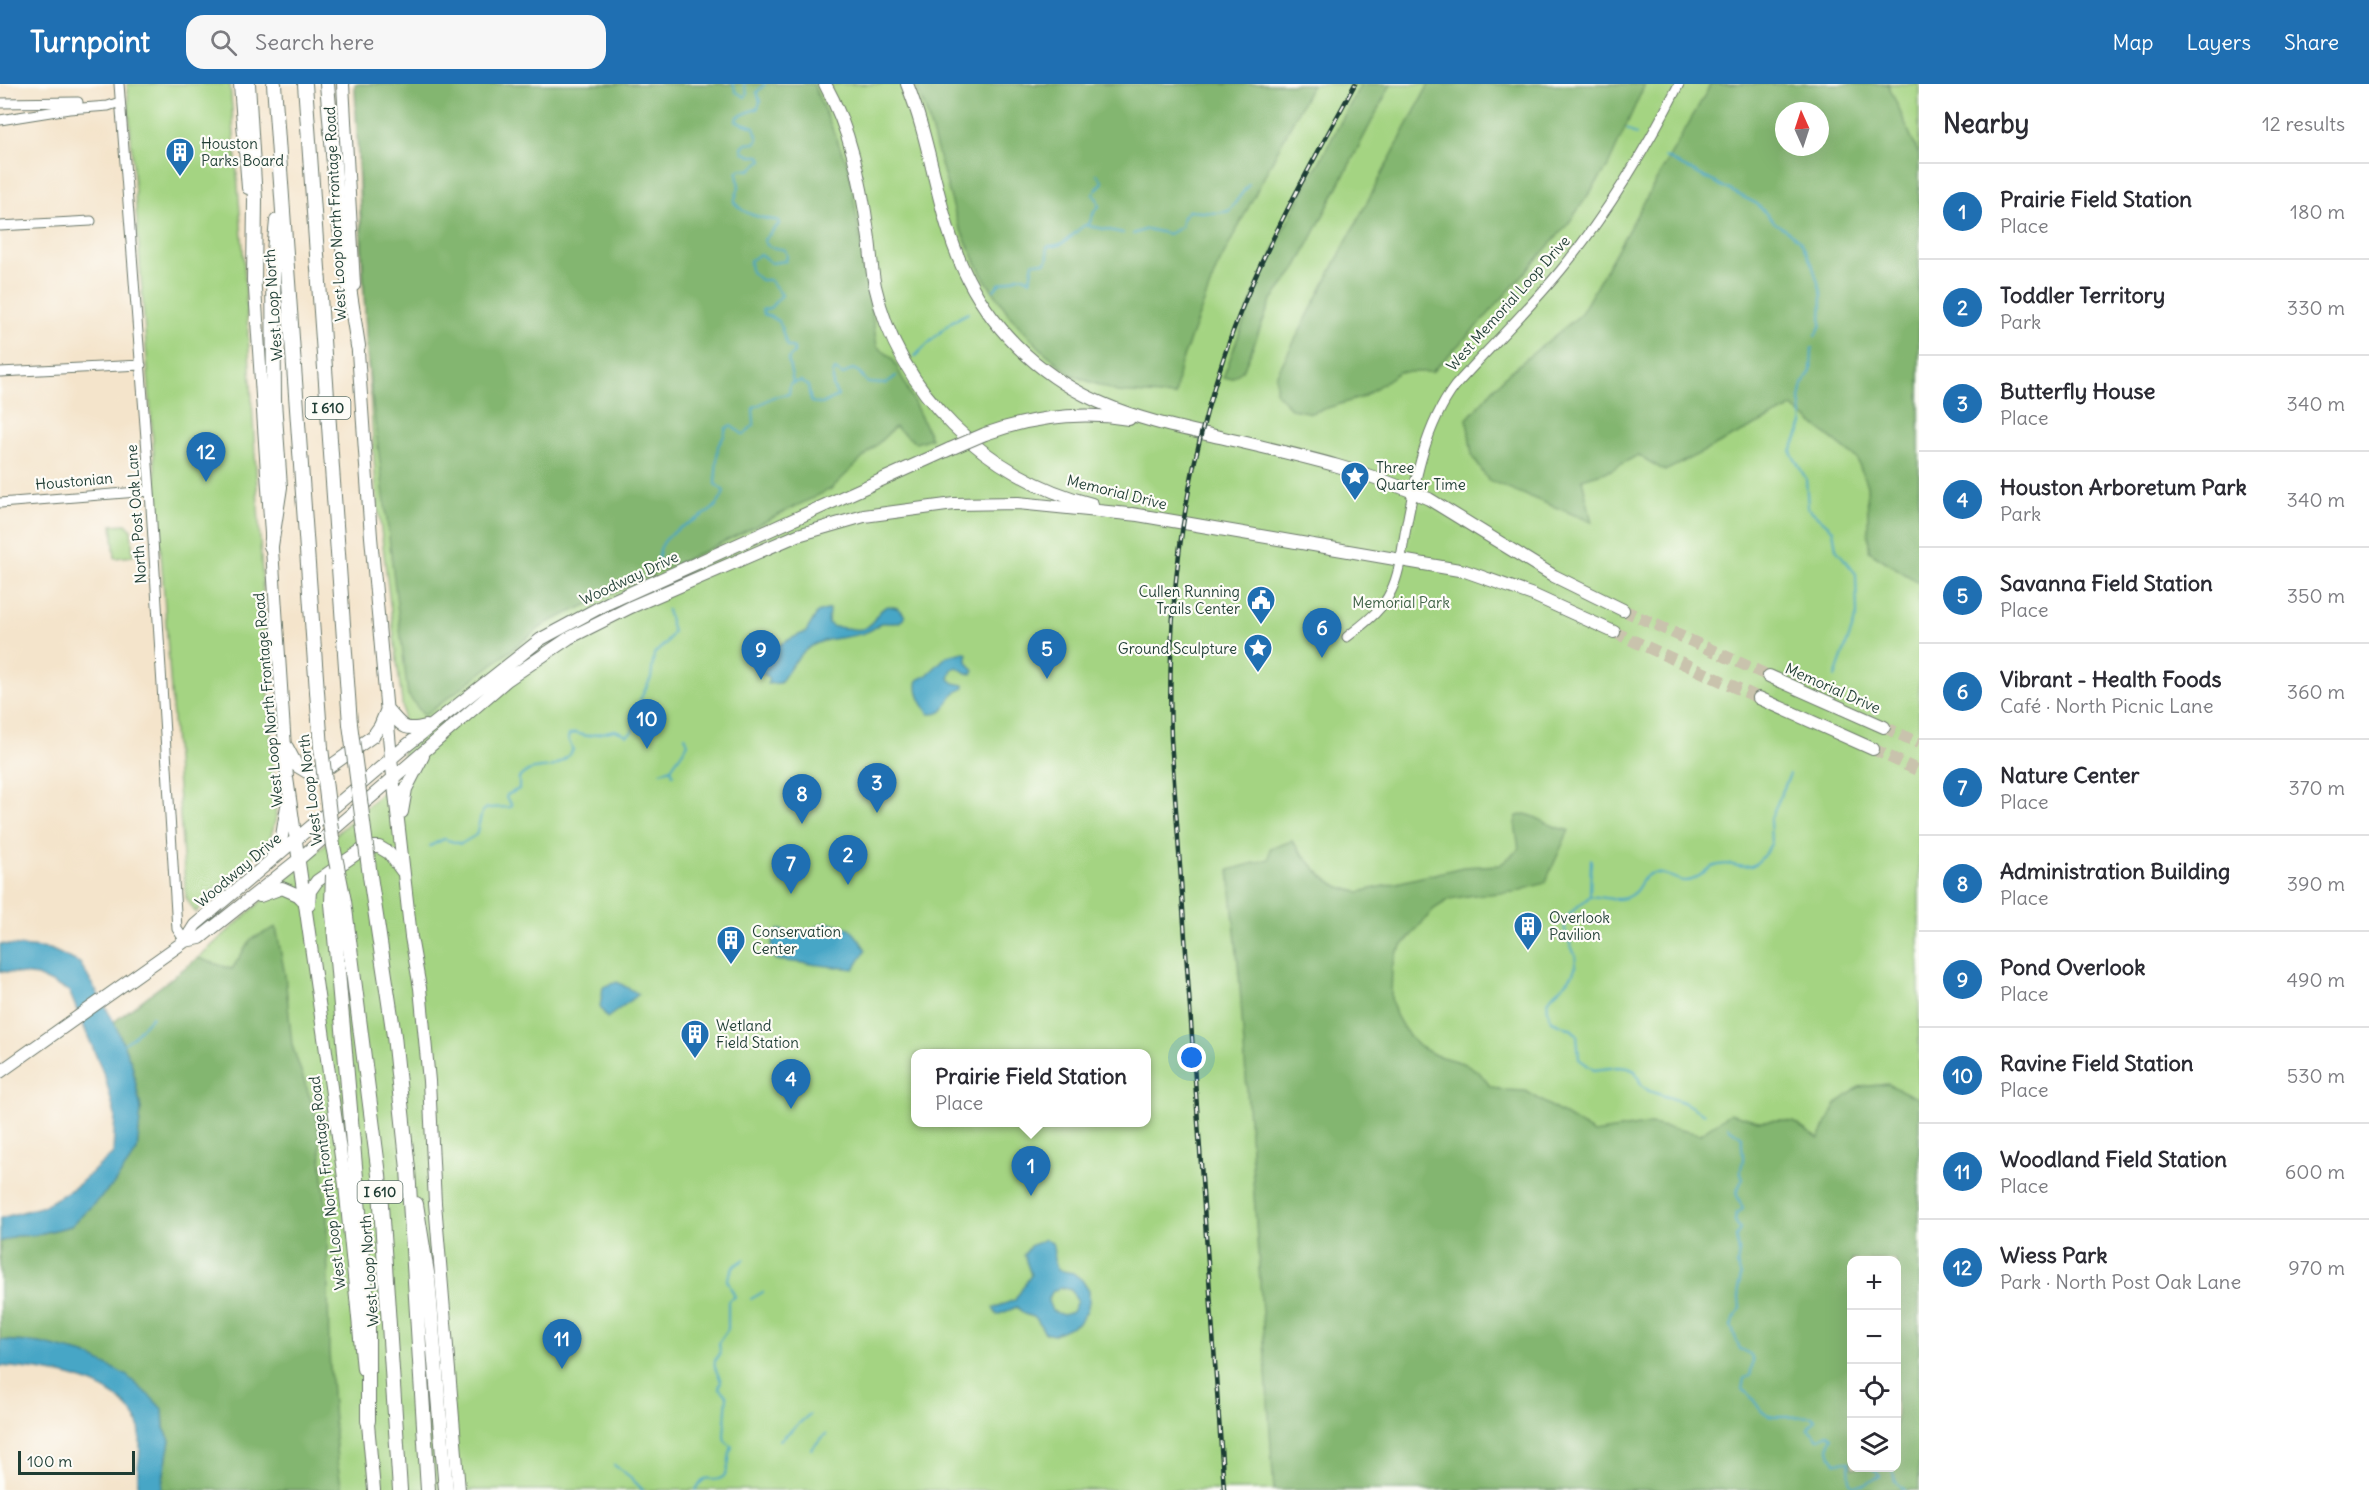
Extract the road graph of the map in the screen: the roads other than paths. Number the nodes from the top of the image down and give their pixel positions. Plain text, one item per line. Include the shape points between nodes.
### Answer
1 (118, 84) edge
2 (240, 84) edge
3 (248, 84) edge
4 (274, 84) edge
5 (327, 84) edge
6 (343, 84) edge
7 (825, 84) edge
8 (907, 84) edge
9 (1679, 84) edge
10 (306, 87) edge
11 (120, 102) junction
12 (0, 103) edge
13 (0, 120) edge
14 (281, 186) junction
15 (91, 221) dead end
16 (0, 226) edge
17 (254, 282) junction
18 (358, 346) junction
19 (141, 365) junction
20 (0, 372) edge
21 (1171, 426) junction
22 (150, 491) junction
23 (1413, 491) junction
24 (0, 502) edge
25 (1138, 515) junction
26 (271, 546) junction
27 (709, 557) junction
28 (1401, 559) junction
29 (716, 570) junction
30 (1623, 609) tunnel mouth
31 (1614, 632) tunnel mouth
32 (1347, 637) dead end
33 (1769, 676) tunnel mouth
34 (1759, 699) tunnel mouth
35 (387, 709) junction
36 (430, 725) junction
37 (1884, 727) tunnel mouth
38 (284, 740) junction
39 (428, 748) junction
40 (1873, 749) tunnel mouth
41 (391, 758) junction
42 (393, 776) junction
43 (287, 778) junction
44 (399, 828) junction
45 (296, 841) junction
46 (298, 860) junction
47 (269, 863) junction
48 (403, 872) junction
49 (305, 902) junction
50 (338, 902) junction
51 (238, 908) junction
52 (308, 917) junction
53 (185, 940) junction
54 (0, 1072) edge
55 (408, 1169) junction
56 (368, 1421) junction
57 (399, 1487) edge
58 (428, 1487) edge
59 (452, 1487) edge
60 (374, 1488) edge

1 - 11 street, North Post Oak Lane
2 - 17 main road, West Loop North Frontage Road
3 - 17 highway via 255,200
4 - 14 highway, West Loop North / I 610
5 - 18 highway via 339,222
6 - 18 main road, West Loop North Frontage Road
7 - 25 main road, Memorial Drive via 853,152 875,288 912,374 932,402 970,442 1016,474 1071,499
8 - 21 main road via 957,254 978,297 1001,329 1041,368 1086,396
9 - 23 street, West Memorial Loop Drive via 1587,235 1560,271 1448,395 1430,431
10 - 55 highway, I 610, bridge via 350,724 394,1036
11 - 12 street
11 - 13 street
11 - 19 street, North Post Oak Lane
14 - 26 highway via 273,261 274,401 280,487
14 - 50 highway, West Loop North / I 610, bridge via 321,748
15 - 16 street
17 - 26 main road, West Loop North Frontage Road
18 - 35 main road, West Loop North Frontage Road via 370,537
19 - 20 street
19 - 22 street, North Post Oak Lane
21 - 23 main road via 1321,461
21 - 27 main road, Woodway Drive, bridge via 1101,415 1030,421 985,434
22 - 24 street, Houstonian
22 - 53 street, North Post Oak Lane via 177,929
23 - 28 street, West Memorial Loop Drive
23 - 30 main road via 1554,576
25 - 28 main road, Memorial Drive
25 - 29 main road, Woodway Drive via 1018,503 925,506 829,525
26 - 38 main road, West Loop North Frontage Road
27 - 29 main road
27 - 36 main road, Woodway Drive via 564,625
28 - 31 main road, Memorial Drive via 1501,582
28 - 32 street, West Memorial Loop Drive via 1386,601
29 - 39 main road, Woodway Drive via 545,652
33 - 37 main road, Memorial Drive
34 - 40 main road
35 - 36 main road via 404,728
35 - 38 main road via 374,736 321,773 297,766
35 - 41 main road, West Loop North Frontage Road
36 - 41 main road, Woodway Drive
38 - 43 main road, West Loop North Frontage Road
39 - 42 main road, Woodway Drive
39 - 44 main road via 406,789
41 - 42 main road, West Loop North Frontage Road
41 - 45 main road, Woodway Drive
42 - 44 main road, West Loop North Frontage Road
42 - 46 main road, Woodway Drive
43 - 45 main road, West Loop North Frontage Road
43 - 47 main road via 286,815 279,844
44 - 48 main road, West Loop North Frontage Road
45 - 46 main road, West Loop North Frontage Road
45 - 47 main road, Woodway Drive
46 - 49 main road, West Loop North Frontage Road
46 - 51 main road, Woodway Drive
47 - 53 main road, Woodway Drive via 195,925
48 - 52 main road via 389,853 379,847 366,847 317,881 310,891
48 - 59 main road, West Loop North Frontage Road via 429,1081
49 - 51 main road via 282,888
49 - 52 main road, West Loop North Frontage Road
50 - 56 highway via 368,1315
50 - 57 highway, West Loop North / I 610 via 379,1175
51 - 53 main road, Woodway Drive via 201,938
52 - 56 main road, West Loop North Frontage Road via 345,1185
53 - 54 main road, Woodway Drive
55 - 58 highway, I 610
55 - 59 highway via 422,1234
56 - 60 main road, West Loop North Frontage Road

